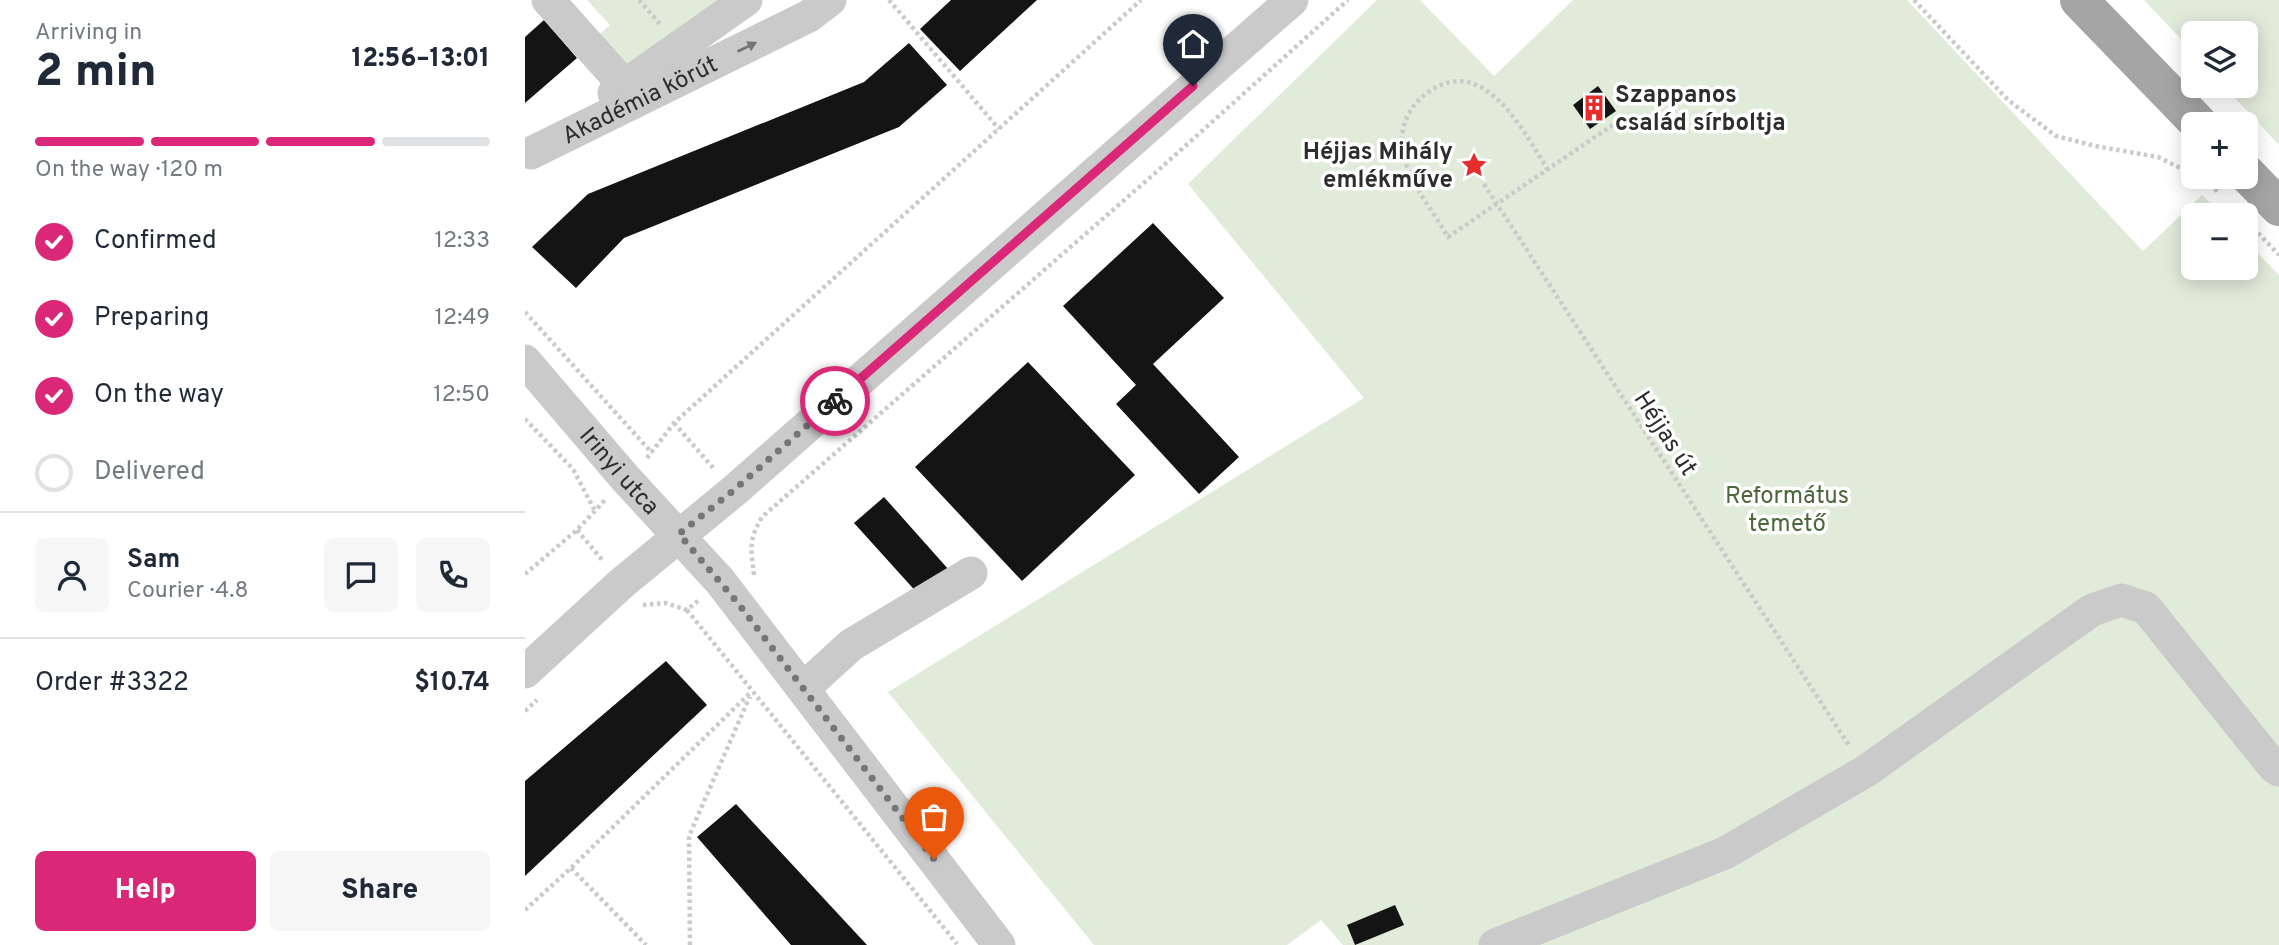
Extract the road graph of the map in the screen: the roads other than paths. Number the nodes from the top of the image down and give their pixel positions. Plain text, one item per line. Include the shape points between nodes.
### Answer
1 (530, 0) edge
2 (548, 0) edge
3 (746, 0) edge
4 (1292, 0) edge
5 (2079, 0) edge
6 (525, 4) edge
7 (812, 5) edge
8 (625, 86) junction
9 (2187, 112) edge
10 (528, 156) edge
11 (2253, 189) edge
12 (2266, 218) edge
13 (525, 361) edge
14 (679, 534) junction
15 (971, 573) dead end
16 (525, 672) edge
17 (804, 688) junction
18 (2279, 770) edge
19 (999, 945) edge
20 (1495, 945) edge

1 - 6 street
2 - 8 street
3 - 8 street, Akadémia körút
4 - 14 street
5 - 9 main road
10 -> 7 street, Akadémia körút
8 - 10 street, Akadémia körút
11 - 12 main road
13 - 14 street, Irinyi utca
14 - 16 street
14 - 17 street, Irinyi utca
15 - 17 street via 851,645
17 - 19 street, Irinyi utca
18 - 20 street via 2146,608 2121,600 2092,610 1865,771 1725,853

